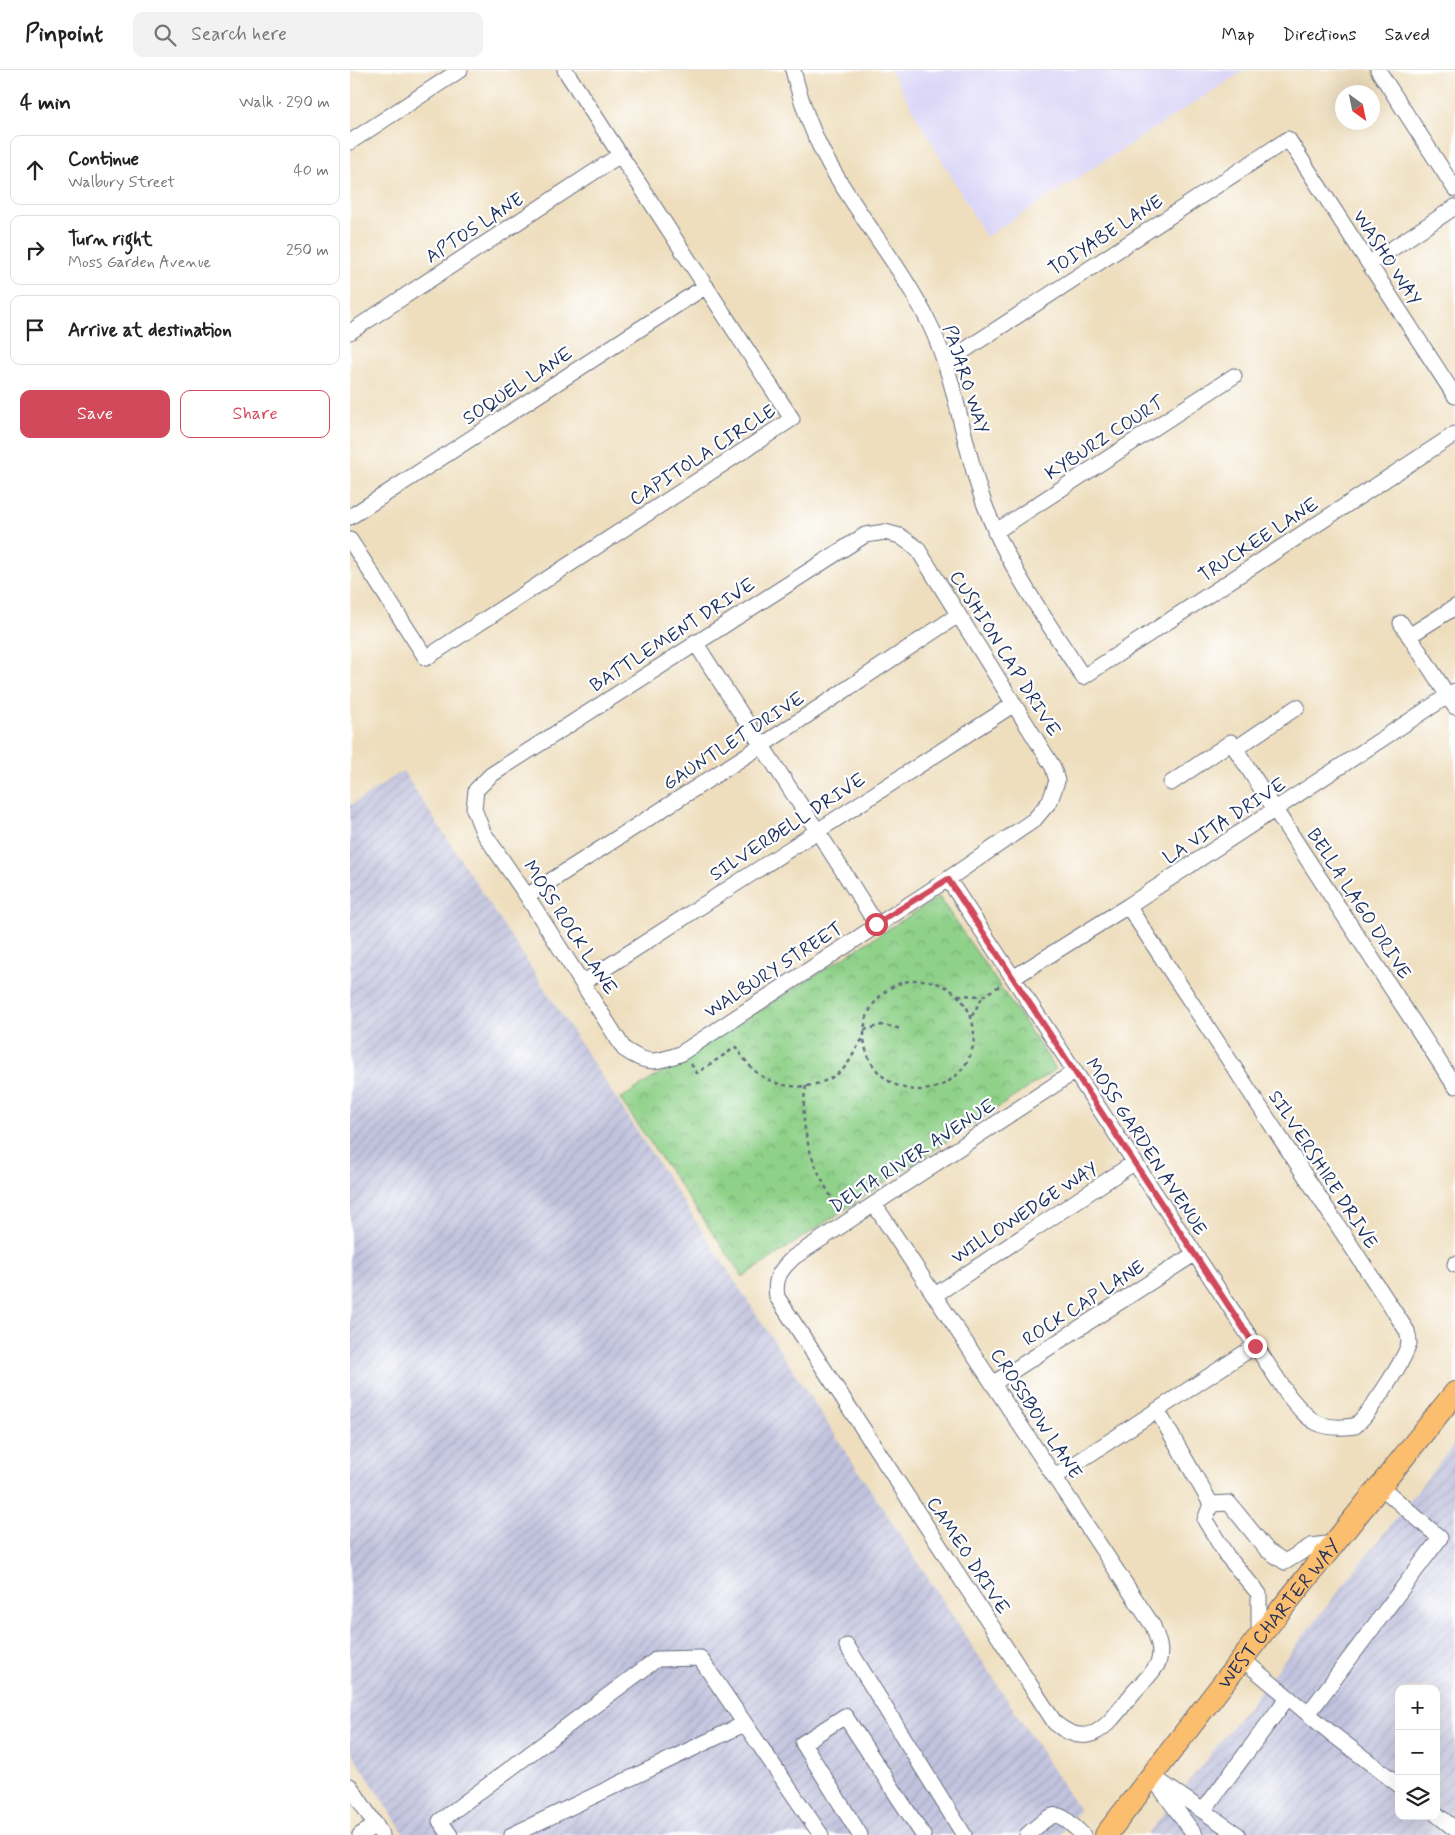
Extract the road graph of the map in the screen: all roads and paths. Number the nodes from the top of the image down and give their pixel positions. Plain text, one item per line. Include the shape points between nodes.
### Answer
1 (460, 70) edge
2 (565, 70) edge
3 (793, 70) edge
4 (1378, 70) edge
5 (1288, 139) joint
6 (350, 141) edge
7 (620, 155) junction
8 (1455, 189) edge
9 (1455, 207) edge
10 (1369, 264) junction
11 (706, 286) junction
12 (350, 332) edge
13 (945, 363) junction
14 (1234, 376) dead end
15 (1455, 396) edge
16 (1455, 434) edge
17 (350, 517) edge
18 (994, 532) junction
19 (900, 536) joint
20 (350, 540) edge
21 (1455, 607) edge
22 (958, 615) junction
23 (695, 642) junction
24 (1083, 677) joint
25 (1453, 697) edge
26 (1014, 704) junction
27 (1297, 707) dead end
28 (761, 746) junction
29 (1233, 746) junction
30 (1171, 783) dead end
31 (476, 790) joint
32 (1050, 801) joint
33 (1276, 810) junction
34 (818, 829) junction
35 (948, 879) junction
36 (527, 896) junction
37 (1128, 906) junction
38 (876, 924) junction
39 (1013, 978) junction
40 (584, 982) junction
41 (958, 995) junction
42 (984, 996) junction
43 (972, 1016) junction
44 (903, 1029) dead end
45 (864, 1030) junction
46 (864, 1038) junction
47 (683, 1052) junction
48 (661, 1061) joint
49 (1074, 1072) junction
50 (806, 1086) junction
51 (1455, 1086) edge
52 (1135, 1162) junction
53 (874, 1204) junction
54 (847, 1222) junction
55 (1194, 1254) junction
56 (777, 1276) joint
57 (935, 1294) junction
58 (1255, 1346) junction
59 (994, 1383) junction
60 (1455, 1393) edge
61 (1157, 1410) junction
62 (1321, 1427) joint
63 (1055, 1477) junction
64 (1380, 1486) junction
65 (1211, 1504) junction
66 (1334, 1543) junction
67 (1259, 1637) junction
68 (847, 1646) dead end
69 (1160, 1647) joint
70 (1242, 1659) junction
71 (1288, 1697) junction
72 (1308, 1714) junction
73 (744, 1724) junction
74 (1152, 1776) junction
75 (1395, 1782) edge
76 (350, 1786) edge
77 (1203, 1811) junction
78 (1440, 1817) edge
79 (1455, 1829) edge
80 (379, 1830) edge
81 (1192, 1834) edge
82 (360, 1835) edge
83 (450, 1835) edge
84 (512, 1835) edge
85 (821, 1835) edge
86 (860, 1835) edge
87 (923, 1835) edge
88 (964, 1835) edge
89 (1027, 1835) edge
90 (1084, 1835) edge
91 (1106, 1835) edge
92 (1238, 1835) edge

1 - 6 street
2 - 7 street, CAPITOLA CIRCLE
3 - 13 street, PAJARO WAY via 812,130 828,162 916,299
4 - 8 street
5 - 10 street, WASHO WAY
5 - 13 street, TOIYABE LANE
7 - 11 street, CAPITOLA CIRCLE
7 - 12 street, APTOS LANE
9 - 10 street
10 - 15 street, WASHO WAY
11 - 17 street, SOQUEL LANE
11 - 20 street, CAPITOLA CIRCLE via 792,419 426,658
13 - 18 street, PAJARO WAY
14 - 18 street, KYBURZ COURT
16 - 24 street, TRUCKEE LANE
18 - 24 street, PAJARO WAY
19 - 22 street, CUSHION CAP DRIVE via 917,548
19 - 23 street, BATTLEMENT DRIVE via 885,532 865,535
21 - 25 street via 1405,629
22 - 26 street, CUSHION CAP DRIVE
22 - 28 street, GAUNTLET DRIVE
23 - 28 street
23 - 31 street, BATTLEMENT DRIVE via 491,775
25 - 33 street, LA VITA DRIVE
26 - 32 street, CUSHION CAP DRIVE via 1053,767 1057,781
26 - 34 street, SILVERBELL DRIVE
27 - 29 street
28 - 34 street
28 - 36 street, GAUNTLET DRIVE
29 - 30 street
29 - 33 street, BELLA LAGO DRIVE
31 - 36 street, MOSS ROCK LANE via 474,809 483,832
32 - 35 street, WALBURY STREET via 1034,820
33 - 37 street, LA VITA DRIVE
33 - 51 street, BELLA LAGO DRIVE
34 - 38 street
34 - 40 street, SILVERBELL DRIVE
35 - 38 street, WALBURY STREET
35 - 39 street, MOSS GARDEN AVENUE
36 - 40 street, MOSS ROCK LANE
37 - 39 street, LA VITA DRIVE
37 - 62 street, SILVERSHIRE DRIVE via 1407,1331 1409,1342 1364,1418 1355,1426
38 - 47 street, WALBURY STREET
39 - 42 path
39 - 49 street, MOSS GARDEN AVENUE
40 - 48 street, MOSS ROCK LANE via 624,1049 640,1060
41 - 42 path
41 - 43 path
41 - 45 path via 944,985 926,980 909,980 892,986 878,997 868,1013
42 - 43 path
43 - 46 path via 975,1032 967,1064 942,1086 926,1090 902,1087 880,1075 870,1062
44 - 45 path via 882,1025
45 - 46 path
46 - 50 path via 841,1071
47 - 48 street, WALBURY STREET
47 - 50 path via 697,1073 736,1047 763,1077 781,1084
49 - 52 street, MOSS GARDEN AVENUE
49 - 53 street, DELTA RIVER AVENUE
50 - 54 path via 803,1111 807,1143 818,1174
52 - 55 street, MOSS GARDEN AVENUE
52 - 57 street, WILLOWEDGE WAY
53 - 54 street, DELTA RIVER AVENUE
53 - 57 street, CROSSBOW LANE
54 - 56 street, DELTA RIVER AVENUE via 794,1257
55 - 58 street, MOSS GARDEN AVENUE
55 - 59 street, ROCK CAP LANE
56 - 69 street, CAMEO DRIVE via 777,1297 1055,1723 1068,1734 1080,1736 1093,1734 1106,1726 1157,1664
57 - 59 street, CROSSBOW LANE
58 - 61 street
58 - 62 street, MOSS GARDEN AVENUE via 1304,1416
59 - 63 street, CROSSBOW LANE
60 - 64 highway, WEST CHARTER WAY
61 - 63 street
61 - 65 street
63 - 69 street, CROSSBOW LANE via 1153,1626
64 - 66 highway, WEST CHARTER WAY
64 - 72 street via 1440,1538
65 - 66 street via 1229,1502 1267,1550 1285,1562 1311,1546
65 - 67 street via 1205,1520 1227,1556 1259,1594
66 - 67 highway, WEST CHARTER WAY
67 - 70 highway, WEST CHARTER WAY
68 - 88 street
70 - 71 street
70 - 74 highway, WEST CHARTER WAY
71 - 72 street
71 - 77 street
72 - 75 street
73 - 83 street via 700,1658 657,1659 440,1822
73 - 84 street
73 - 85 street
74 - 77 street
74 - 81 street
74 - 91 highway, WEST CHARTER WAY
76 - 80 street
77 - 92 street
78 - 79 street
80 - 82 street
86 - 87 street via 803,1743 846,1716
89 - 90 street via 1056,1814

